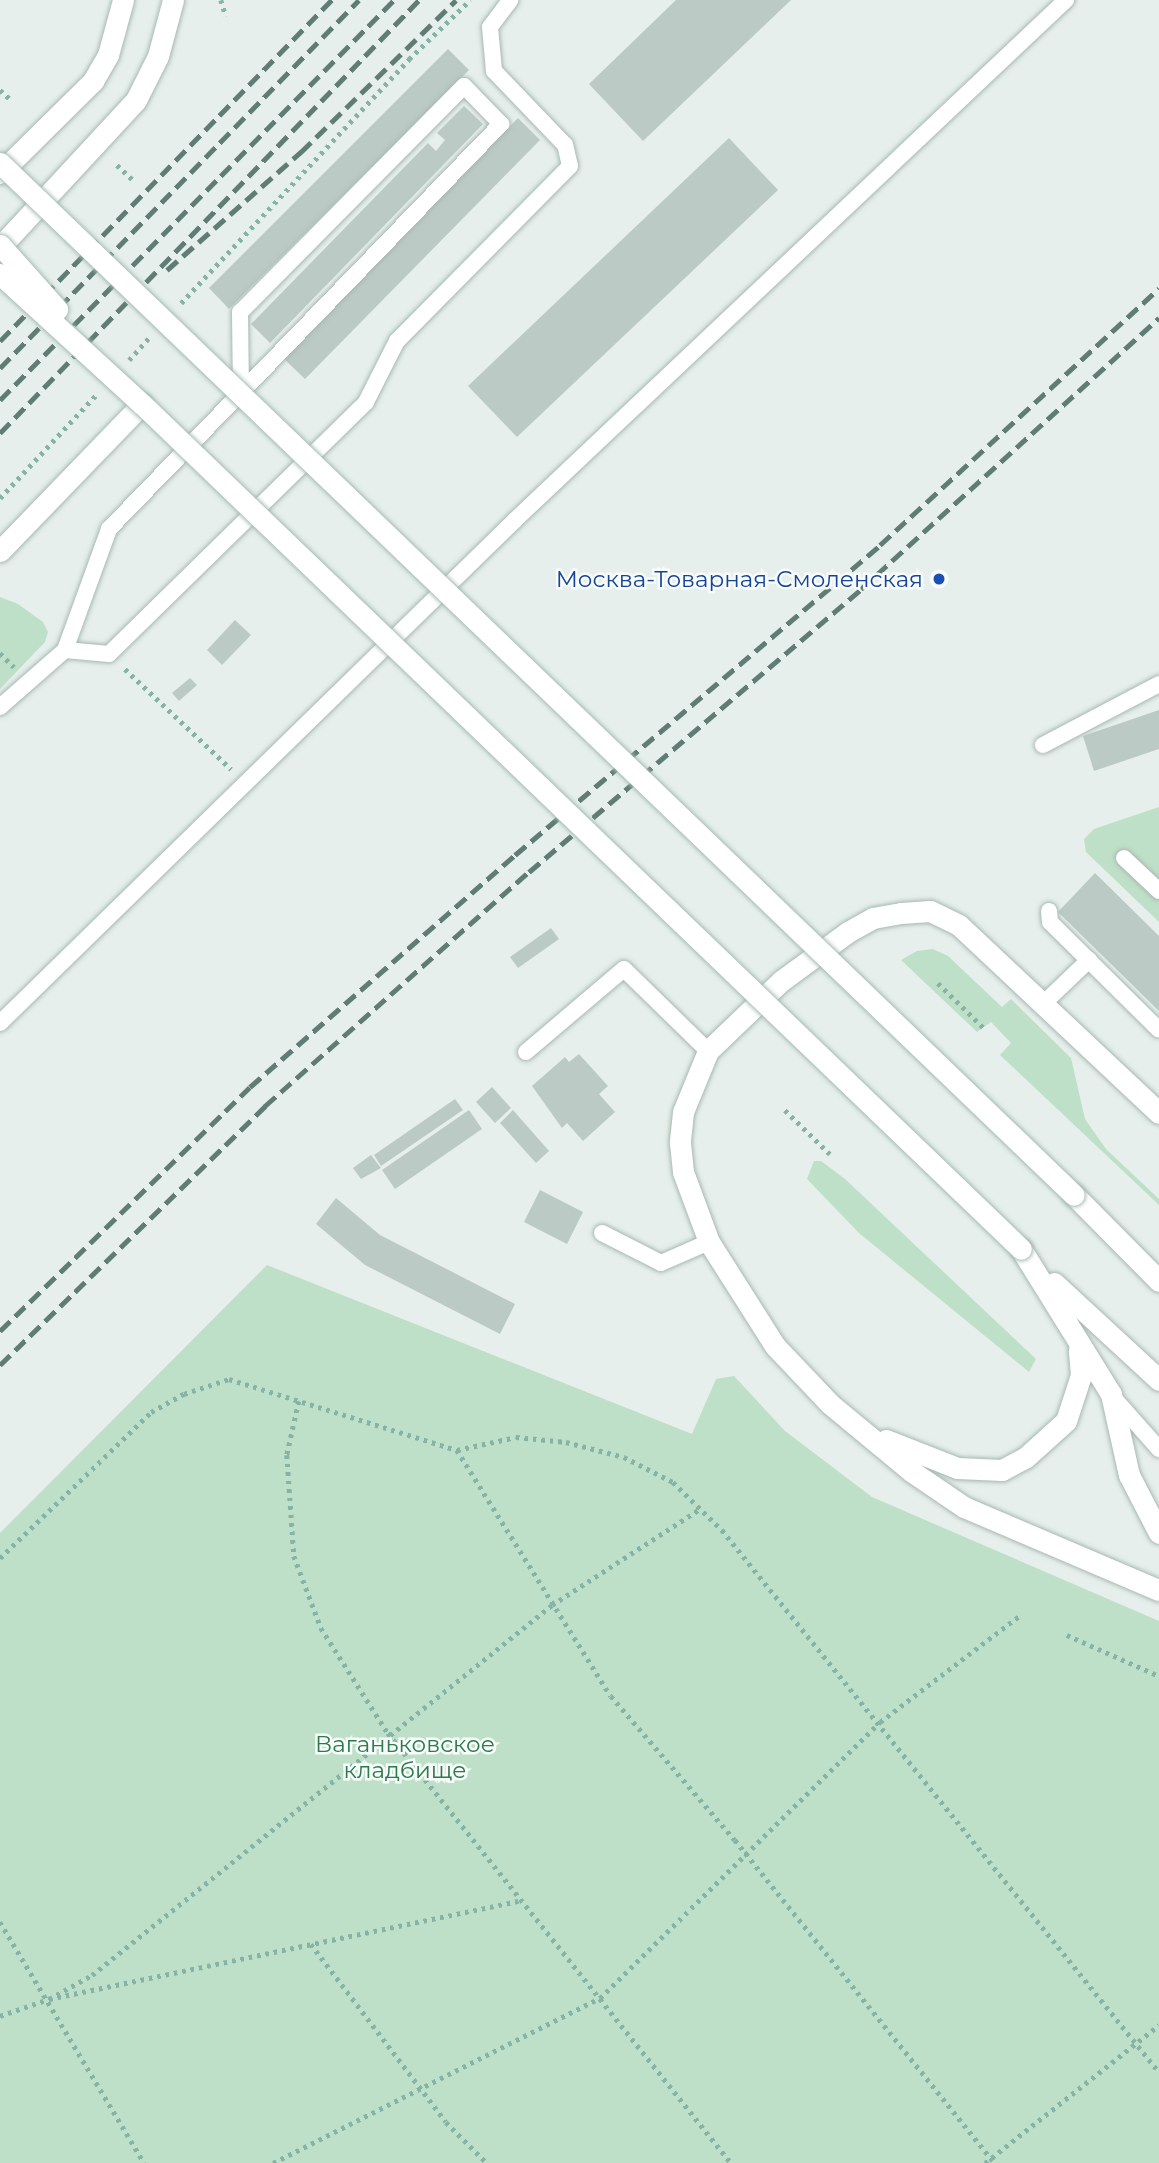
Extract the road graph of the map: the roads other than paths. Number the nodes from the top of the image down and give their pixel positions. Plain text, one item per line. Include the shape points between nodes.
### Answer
1 (123, 0) edge
2 (173, 0) edge
3 (510, 0) edge
4 (1066, 0) edge
5 (0, 163) edge
6 (0, 173) edge
7 (0, 246) edge
8 (0, 274) edge
9 (241, 389) junction
10 (142, 404) junction
11 (0, 551) edge
12 (65, 650) junction
13 (1159, 684) edge
14 (0, 707) edge
15 (1043, 745) dead end
16 (1124, 858) dead end
17 (1159, 891) edge
18 (1049, 911) dead end
19 (1089, 960) junction
20 (1045, 1002) junction
21 (0, 1023) edge
22 (1159, 1030) edge
23 (708, 1051) junction
24 (526, 1052) dead end
25 (1157, 1106) edge
26 (602, 1233) dead end
27 (709, 1242) junction
28 (1021, 1250) junction
29 (1159, 1281) edge
30 (1079, 1348) junction
31 (1159, 1380) edge
32 (1111, 1394) junction
33 (859, 1427) junction
34 (1158, 1449) edge
35 (1159, 1533) edge
36 (1159, 1590) edge

1 - 6 main road via 108,55 93,82
2 - 7 main road via 158,56 136,100
3 - 12 lane via 490,27 494,71 565,145 570,166 397,341 366,402 109,654
4 - 21 lane via 514,520
5 - 29 main road, bridge
7 - 10 main road, bridge
8 - 10 main road, bridge
9 - 9 lane via 501,124 464,86 240,312
9 - 12 lane via 110,529
10 - 11 main road
10 - 28 main road, bridge
12 - 14 lane
13 - 15 lane
16 - 17 lane
18 - 19 lane via 1050,922
19 - 20 lane
19 - 22 lane
20 - 23 main road via 959,925 930,911 901,913 873,918 848,932 781,981
20 - 25 main road
23 - 24 lane via 624,969
23 - 27 main road via 683,1112 680,1143 683,1172
26 - 27 lane via 661,1264
27 - 33 main road via 775,1346
28 - 30 main road via 1057,1303
28 - 31 main road
30 - 32 main road
30 - 33 main road via 1081,1375 1066,1421 1025,1458 1002,1470 957,1468
32 - 34 lane
32 - 35 main road via 1129,1475
33 - 36 main road via 964,1507

